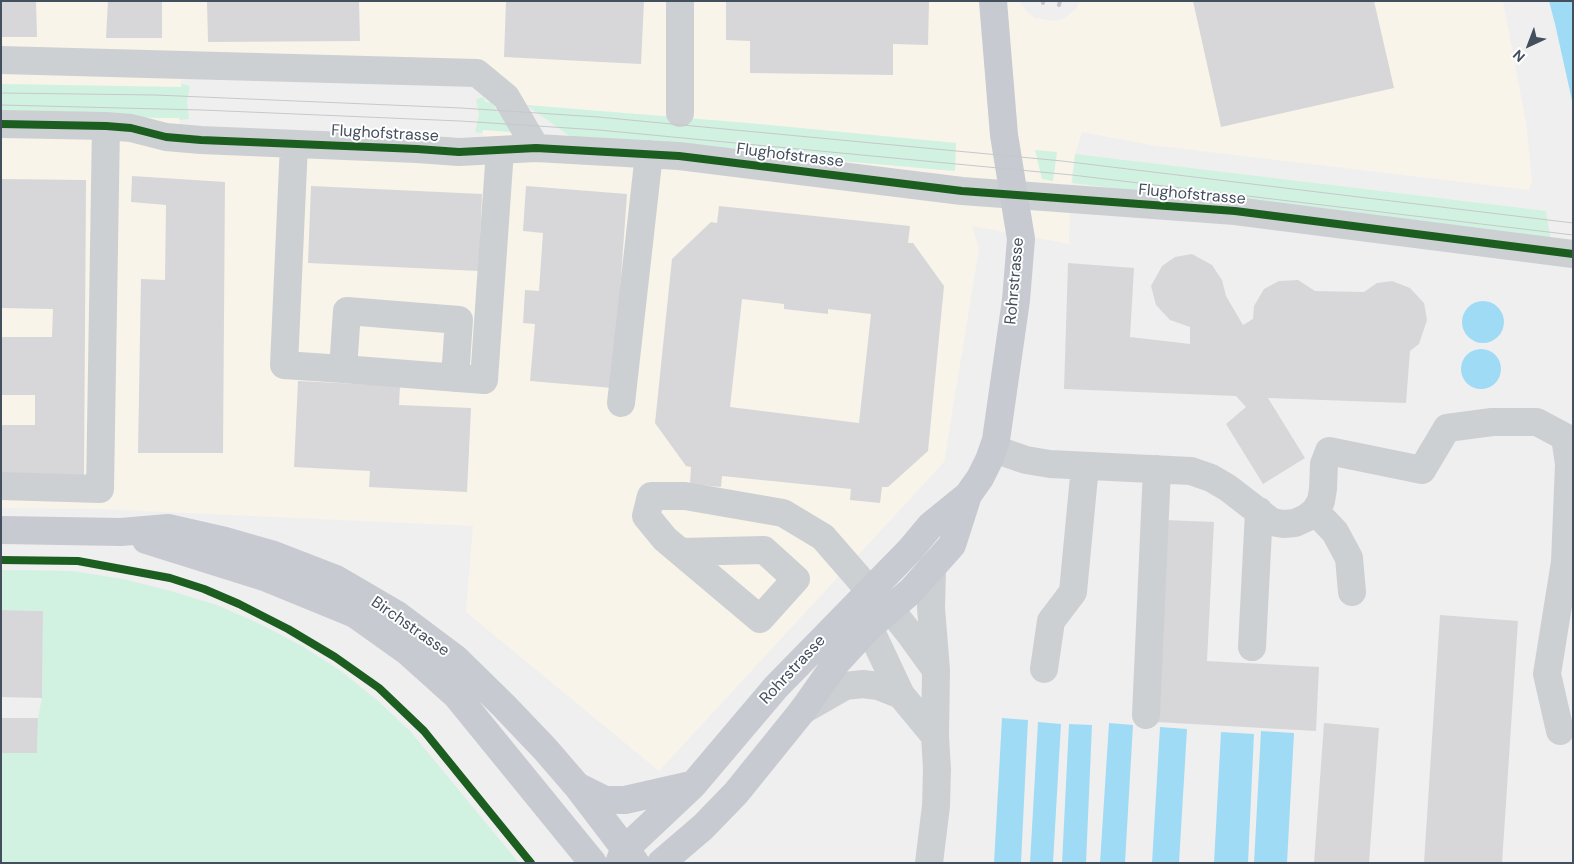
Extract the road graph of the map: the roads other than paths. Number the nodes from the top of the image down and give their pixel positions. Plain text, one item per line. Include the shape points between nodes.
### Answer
1 (680, 1) edge
2 (993, 1) edge
3 (1, 60) edge
4 (680, 113) dead end
5 (1, 124) edge
6 (106, 126) junction
7 (294, 144) junction
8 (536, 148) junction
9 (500, 150) junction
10 (649, 154) junction
11 (1014, 194) junction
12 (1563, 253) edge
13 (343, 369) junction
14 (455, 378) junction
15 (621, 403) dead end
16 (994, 449) junction
17 (1085, 466) junction
18 (1157, 469) junction
19 (1, 486) edge
20 (968, 495) junction
21 (1259, 511) junction
22 (1315, 511) junction
23 (1, 530) edge
24 (121, 532) junction
25 (681, 552) dead end
26 (932, 569) junction
27 (870, 590) junction
28 (1352, 592) dead end
29 (890, 609) junction
30 (869, 627) junction
31 (1252, 647) dead end
32 (1044, 669) dead end
33 (936, 670) junction
34 (901, 695) junction
35 (803, 710) junction
36 (1146, 715) dead end
37 (1560, 731) dead end
38 (935, 736) junction
39 (694, 784) junction
40 (577, 786) junction
41 (702, 827) junction
42 (626, 858) edge
43 (593, 863) edge
44 (660, 863) edge
45 (694, 863) edge
46 (929, 863) edge

1 - 4 street
2 - 11 main road, Rohrstrasse via 1004,135
3 - 8 street via 477,73 506,97
5 - 6 street, Flughofstrasse
6 - 7 street, Flughofstrasse via 201,140
6 - 19 street via 100,489
7 - 9 street, Flughofstrasse via 458,152
7 - 13 street via 284,365
8 - 9 street, Flughofstrasse
8 - 10 street, Flughofstrasse
9 - 14 street via 484,380
10 - 11 street, Flughofstrasse via 962,192
10 - 15 street
11 - 12 street, Flughofstrasse via 1235,212
11 - 16 main road, Rohrstrasse via 1021,240 1020,258
13 - 14 street
13 - 14 street via 348,311 459,320
16 - 17 street via 1026,460
16 - 20 main road, Rohrstrasse
17 - 18 street
17 - 32 street via 1073,592 1051,621
18 - 21 street via 1191,471 1211,478
18 - 36 street
20 - 26 main road, Rohrstrasse via 952,545
20 - 27 main road, Rohrstrasse via 932,525
21 - 22 street via 1272,522 1283,524 1295,523
21 - 31 street
22 - 28 street via 1335,532 1349,558
22 - 37 street via 1321,501 1324,464 1329,451 1422,470 1447,428 1492,422 1537,422 1565,438 1569,464 1564,562 1547,674
23 - 24 main road, Birchstrasse
24 - 40 main road, Birchstrasse via 168,528 274,555 336,580 396,614 456,659
24 - 43 main road, Birchstrasse via 267,578 355,614 407,651 456,695
25 - 27 street via 646,516 652,496 685,496 783,513 822,537
26 - 29 main road, Rohrstrasse
26 - 33 street via 931,608
27 - 29 street
27 - 30 street
27 - 39 main road, Rohrstrasse via 776,687
29 - 30 main road, Rohrstrasse
29 - 33 street
30 - 34 street
30 - 35 main road, Rohrstrasse via 836,663
33 - 38 street
34 - 35 street via 878,686 846,686
34 - 38 street
35 - 41 main road, Rohrstrasse via 736,793
38 - 46 street via 936,806
39 - 40 main road via 625,800 605,800
39 - 42 main road, Rohrstrasse via 642,831
40 - 42 main road, Birchstrasse
41 - 44 main road, Rohrstrasse
41 - 45 main road

